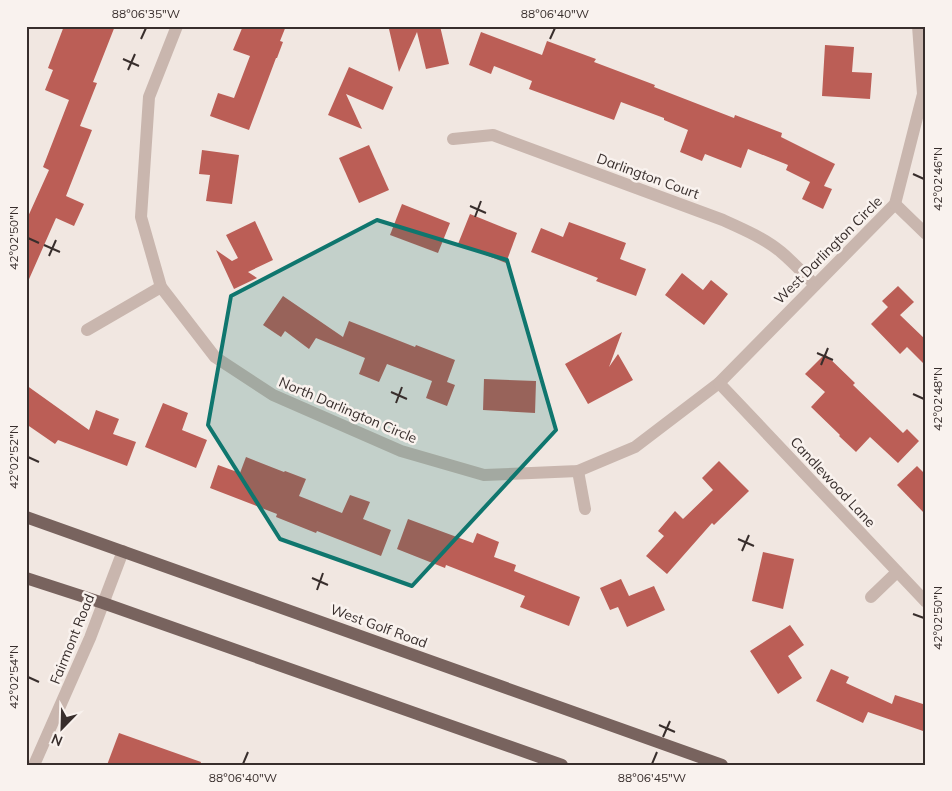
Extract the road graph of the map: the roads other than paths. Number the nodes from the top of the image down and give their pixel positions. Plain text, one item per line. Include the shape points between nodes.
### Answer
1 (176, 26) edge
2 (918, 26) edge
3 (453, 139) dead end
4 (896, 204) junction
5 (926, 234) edge
6 (815, 285) junction
7 (161, 288) junction
8 (88, 330) dead end
9 (719, 383) junction
10 (578, 471) junction
11 (585, 509) dead end
12 (26, 516) edge
13 (123, 551) junction
14 (897, 572) junction
15 (26, 578) edge
16 (871, 598) dead end
17 (926, 602) edge
18 (103, 603) junction
19 (34, 765) edge
20 (562, 765) edge
21 (722, 765) edge

1 - 7 street, North Darlington Circle via 149,98 141,217
2 - 4 street, West Darlington Circle via 924,94
3 - 6 street, Darlington Court via 493,135 723,220 764,240
4 - 5 street
4 - 6 street, West Darlington Circle
6 - 9 street, West Darlington Circle
7 - 8 street
7 - 10 street, North Darlington Circle via 215,357 273,395 401,451 484,475
9 - 10 street, North Darlington Circle via 635,447
9 - 14 street, Candlewood Lane
10 - 11 street
12 - 13 main road, West Golf Road
13 - 18 street, Fairmont Road
13 - 21 main road, West Golf Road
14 - 16 street
14 - 17 street, Candlewood Lane
15 - 18 main road
18 - 19 street, Fairmont Road
18 - 20 main road

